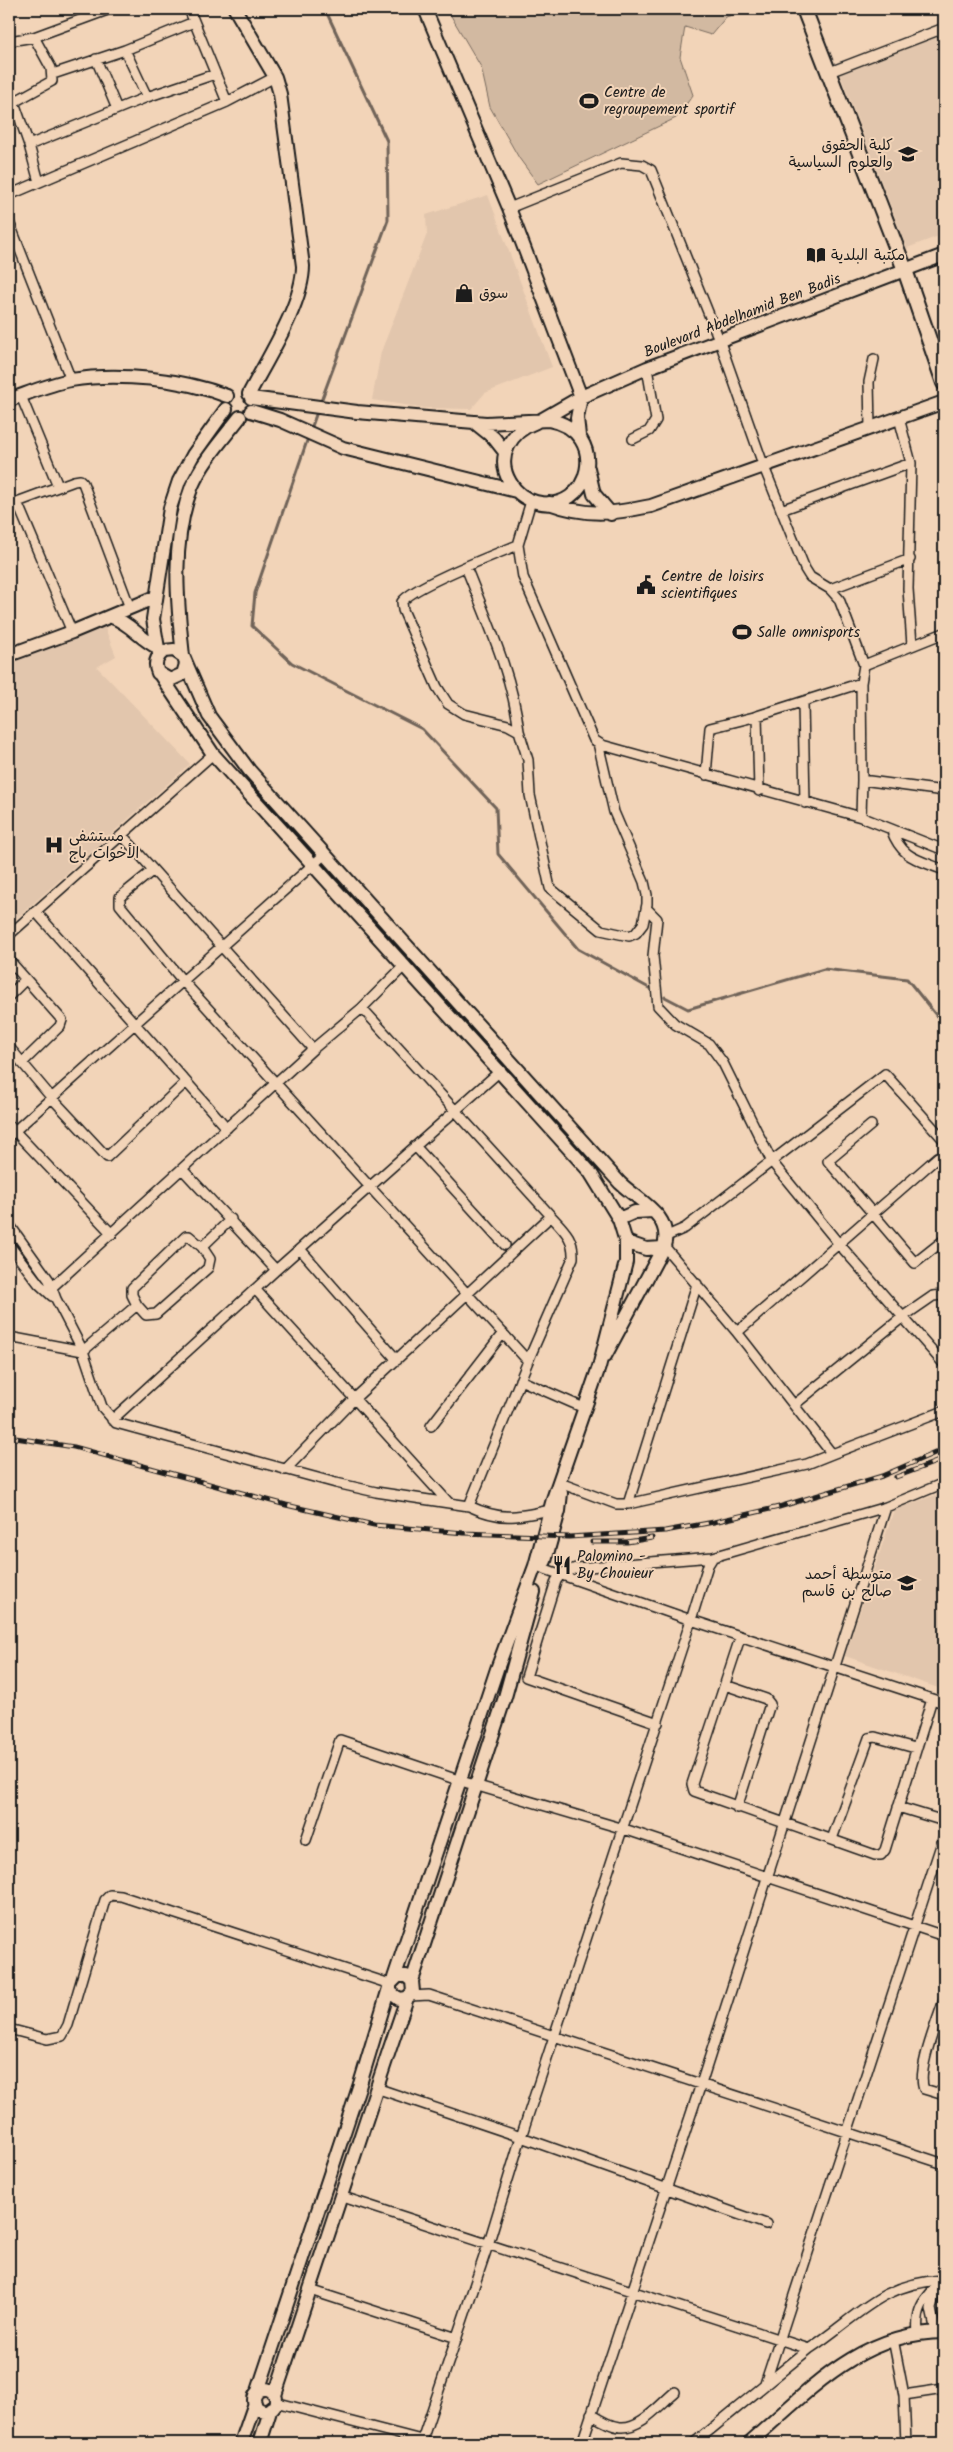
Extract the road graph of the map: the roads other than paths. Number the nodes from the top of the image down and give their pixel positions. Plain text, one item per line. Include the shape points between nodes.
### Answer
1 (110, 9) edge
2 (189, 9) edge
3 (235, 9) edge
4 (425, 9) edge
5 (804, 9) edge
6 (194, 22) junction
7 (944, 28) edge
8 (34, 37) junction
9 (9, 41) edge
10 (125, 50) junction
11 (96, 59) junction
12 (827, 73) junction
13 (53, 74) junction
14 (215, 74) junction
15 (274, 77) junction
16 (147, 97) junction
17 (227, 102) junction
18 (11, 104) edge
19 (117, 109) junction
20 (29, 145) junction
21 (39, 182) junction
22 (9, 195) edge
23 (509, 208) junction
24 (9, 222) edge
25 (944, 255) edge
26 (905, 270) junction
27 (720, 342) junction
28 (874, 359) dead end
29 (648, 368) junction
30 (71, 380) junction
31 (944, 384) edge
32 (581, 397) junction
33 (15, 398) edge
34 (944, 402) edge
35 (226, 403) junction
36 (248, 405) junction
37 (899, 418) junction
38 (538, 421) junction
39 (474, 422) junction
40 (870, 428) junction
41 (579, 436) junction
42 (633, 440) dead end
43 (505, 452) junction
44 (911, 463) junction
45 (764, 467) junction
46 (588, 468) junction
47 (58, 486) junction
48 (516, 492) junction
49 (531, 501) junction
50 (549, 503) junction
51 (13, 504) edge
52 (781, 510) junction
53 (611, 514) junction
54 (518, 545) junction
55 (910, 559) junction
56 (466, 567) junction
57 (830, 589) junction
58 (156, 597) junction
59 (130, 608) junction
60 (112, 617) junction
61 (72, 632) junction
62 (944, 633) edge
63 (912, 645) junction
64 (158, 651) junction
65 (9, 655) edge
66 (184, 660) junction
67 (864, 665) junction
68 (161, 676) junction
69 (861, 683) junction
70 (802, 703) junction
71 (758, 716) junction
72 (519, 732) junction
73 (598, 743) junction
74 (213, 754) junction
75 (706, 775) junction
76 (862, 780) junction
77 (759, 791) junction
78 (944, 791) edge
79 (805, 803) junction
80 (861, 818) junction
81 (891, 830) junction
82 (122, 835) junction
83 (944, 850) edge
84 (325, 854) junction
85 (313, 863) junction
86 (944, 870) edge
87 (152, 871) junction
88 (646, 909) junction
89 (36, 912) junction
90 (9, 935) edge
91 (222, 945) junction
92 (9, 960) edge
93 (405, 965) junction
94 (25, 980) junction
95 (182, 980) junction
96 (9, 996) edge
97 (362, 1008) junction
98 (136, 1024) junction
99 (9, 1047) edge
100 (312, 1049) junction
101 (22, 1062) junction
102 (500, 1071) junction
103 (186, 1082) junction
104 (277, 1082) junction
105 (51, 1097) junction
106 (455, 1110) junction
107 (871, 1125) dead end
108 (227, 1128) junction
109 (11, 1130) edge
110 (944, 1140) edge
111 (416, 1146) junction
112 (938, 1157) dead end
113 (772, 1162) junction
114 (183, 1170) junction
115 (370, 1187) junction
116 (653, 1211) junction
117 (873, 1214) junction
118 (551, 1216) junction
119 (231, 1219) junction
120 (619, 1219) junction
121 (9, 1224) edge
122 (112, 1234) junction
123 (944, 1240) edge
124 (626, 1242) junction
125 (665, 1243) junction
126 (9, 1244) edge
127 (839, 1244) junction
128 (505, 1246) dead end
129 (202, 1247) junction
130 (300, 1249) junction
131 (276, 1270) junction
132 (697, 1284) junction
133 (50, 1290) junction
134 (255, 1290) junction
135 (467, 1295) junction
136 (944, 1297) edge
137 (137, 1304) junction
138 (904, 1316) junction
139 (736, 1331) junction
140 (503, 1333) junction
141 (9, 1337) edge
142 (83, 1351) junction
143 (397, 1360) junction
144 (528, 1361) junction
145 (944, 1364) edge
146 (599, 1367) junction
147 (520, 1380) junction
148 (353, 1400) junction
149 (794, 1405) junction
150 (584, 1408) junction
151 (944, 1411) edge
152 (112, 1420) junction
153 (431, 1426) dead end
154 (832, 1454) junction
155 (286, 1470) junction
156 (560, 1483) junction
157 (944, 1483) edge
158 (449, 1503) junction
159 (628, 1504) junction
160 (469, 1506) junction
161 (886, 1507) junction
162 (550, 1510) junction
163 (713, 1557) junction
164 (542, 1568) junction
165 (561, 1574) junction
166 (692, 1620) junction
167 (740, 1638) junction
168 (834, 1668) junction
169 (498, 1669) junction
170 (511, 1673) junction
171 (526, 1677) junction
172 (725, 1685) junction
173 (932, 1700) junction
174 (944, 1703) edge
175 (658, 1723) junction
176 (915, 1748) junction
177 (461, 1781) junction
178 (476, 1785) junction
179 (898, 1807) junction
180 (737, 1808) junction
181 (944, 1821) edge
182 (783, 1824) junction
183 (624, 1829) junction
184 (944, 1836) edge
185 (832, 1839) junction
186 (306, 1840) dead end
187 (766, 1878) junction
188 (914, 1926) junction
189 (944, 1936) edge
190 (412, 1982) junction
191 (391, 1983) junction
192 (428, 1995) junction
193 (409, 1997) junction
194 (944, 2000) edge
195 (9, 2029) edge
196 (555, 2037) junction
197 (701, 2084) junction
198 (376, 2088) junction
199 (944, 2095) edge
200 (847, 2132) junction
201 (521, 2137) junction
202 (944, 2164) edge
203 (665, 2188) junction
204 (340, 2196) junction
205 (766, 2224) dead end
206 (488, 2245) junction
207 (943, 2279) edge
208 (936, 2288) junction
209 (310, 2290) junction
210 (630, 2292) junction
211 (940, 2332) edge
212 (918, 2334) junction
213 (456, 2338) junction
214 (778, 2339) junction
215 (893, 2339) junction
216 (809, 2349) junction
217 (765, 2384) junction
218 (944, 2389) edge
219 (675, 2392) dead end
220 (904, 2395) junction
221 (256, 2397) junction
222 (274, 2402) junction
223 (591, 2414) junction
224 (422, 2442) edge
225 (240, 2443) edge
226 (260, 2443) edge
227 (433, 2443) edge
228 (582, 2443) edge
229 (694, 2443) edge
230 (749, 2443) edge
231 (906, 2443) edge

1 - 8 street
2 - 6 street
3 - 15 main road
4 - 23 main road
5 - 12 main road
6 - 10 street
6 - 14 street
7 - 12 street
8 - 9 street
8 - 13 street
10 - 11 street
10 - 16 street
11 - 13 street
11 - 19 street
12 - 26 main road
13 - 18 street via 50,83
14 - 16 street
14 - 17 street
15 - 17 street
15 - 36 main road via 284,108 303,276 293,308
16 - 19 street
17 - 21 street
18 - 20 street
19 - 20 street
20 - 21 street
21 - 22 street
23 - 27 street via 621,163 632,162 651,170
23 - 32 main road
24 - 30 street
25 - 26 main road, Boulevard Abdelhamid Ben Badis
26 - 27 main road, Boulevard Abdelhamid Ben Badis
26 - 31 main road
27 - 29 main road, Boulevard Abdelhamid Ben Badis
27 - 45 street
28 - 40 street via 869,382
29 - 32 main road, Boulevard Abdelhamid Ben Badis
29 - 42 street via 656,420 649,430
30 - 33 main road
30 - 35 main road via 128,377 206,388
32 - 38 main road, Boulevard Abdelhamid Ben Badis
32 - 41 main road via 577,406
33 - 47 street
34 - 37 main road
35 - 36 main road via 231,415
35 - 36 main road via 237,390
35 - 58 main road via 179,481 170,508
36 - 39 main road via 272,399 357,412
36 - 48 main road via 342,448
36 - 66 main road via 211,454 192,486 182,525 177,573
37 - 40 main road
37 - 44 street
38 - 39 main road
38 - 41 main road via 558,422
38 - 43 main road via 513,436
39 - 43 main road
40 - 45 main road
41 - 46 main road via 587,451
43 - 48 main road via 507,477
44 - 52 street
44 - 55 street
45 - 52 street
45 - 53 main road via 651,506
46 - 50 main road via 575,492 558,502
46 - 53 main road via 594,494
47 - 51 street
47 - 59 street via 80,480 83,483
48 - 49 main road
49 - 50 main road
49 - 54 street
50 - 53 main road via 572,511
51 - 61 street
52 - 57 street via 805,569 810,577
54 - 56 street
54 - 73 street via 522,577 588,731
55 - 57 street
55 - 63 street via 908,589
56 - 72 street via 506,668
56 - 72 street via 406,597 402,602 403,610 437,687 448,704 464,714 508,725
57 - 67 street via 839,599
58 - 59 main road
58 - 64 main road via 153,620
59 - 60 main road
60 - 61 main road
60 - 64 main road via 124,621
61 - 65 main road
62 - 63 street
63 - 67 street
64 - 66 main road via 174,650
64 - 68 main road via 156,664
66 - 68 main road via 179,677 170,680
66 - 84 main road via 222,737
67 - 69 street
68 - 74 main road
69 - 70 street
69 - 76 street
70 - 71 street
70 - 79 street
71 - 75 street via 710,728
71 - 77 street
72 - 88 street via 528,760 530,795 550,888 601,930 623,936 639,930
73 - 75 street
73 - 88 street via 614,812 644,882
74 - 82 street
74 - 85 main road
75 - 77 street
76 - 78 street
76 - 80 street
77 - 79 street
79 - 80 street
80 - 81 street
81 - 83 street
81 - 86 street via 903,852
82 - 87 street
82 - 89 street
84 - 85 street
84 - 116 main road via 620,1183
85 - 91 street
85 - 93 main road
87 - 91 street
87 - 95 street via 120,896 119,903
88 - 113 street via 657,919 653,956 658,1006 675,1024 709,1044 723,1062
89 - 90 street
89 - 98 street
91 - 95 street
91 - 100 street
92 - 94 street
93 - 97 street
93 - 102 main road
94 - 96 street
94 - 101 street via 62,1022
95 - 98 street
95 - 104 street
97 - 100 street
97 - 106 street
98 - 103 street
98 - 105 street
99 - 101 street
100 - 104 street
101 - 105 street
102 - 106 street
102 - 120 main road via 590,1172
103 - 105 street via 107,1157
103 - 108 street
104 - 108 street
104 - 115 street
105 - 109 street
106 - 111 street
106 - 118 street
107 - 117 street via 828,1161
108 - 114 street
109 - 122 street
110 - 113 street via 885,1074
111 - 115 street
111 - 128 street
112 - 117 street
113 - 125 street
113 - 127 street
114 - 119 street
114 - 122 street
115 - 130 street
115 - 135 street
116 - 120 main road via 636,1212
116 - 125 main road via 665,1224
117 - 123 street via 915,1263
117 - 127 street
118 - 135 street
118 - 144 street via 571,1238 573,1258
119 - 129 street
119 - 131 street
120 - 124 main road
121 - 133 street via 42,1268
122 - 133 street
124 - 125 main road via 646,1249
124 - 146 main road via 626,1262
125 - 132 street
125 - 146 main road
126 - 133 street
127 - 138 street
127 - 139 street
129 - 137 street via 186,1236 132,1288
129 - 137 street via 211,1262 202,1274 156,1314 146,1315
130 - 131 street
130 - 143 street
131 - 134 street
132 - 139 street
132 - 159 street
133 - 142 street
134 - 148 street
134 - 152 street
135 - 140 street
135 - 143 street
136 - 138 street via 933,1296
137 - 142 street
138 - 145 street
138 - 149 street
139 - 149 street
140 - 144 street
140 - 153 street
141 - 142 street
142 - 152 street via 102,1407
143 - 148 street
144 - 147 street
146 - 150 main road
147 - 150 street
147 - 160 street
148 - 155 street
148 - 158 street
149 - 154 street
150 - 156 main road
151 - 154 street
152 - 155 street
154 - 159 street via 807,1464
155 - 158 street via 376,1492
156 - 159 street via 616,1504
156 - 162 main road
156 - 164 main road via 559,1511
157 - 161 street
158 - 160 street
160 - 162 street via 489,1515 509,1518
161 - 163 street
161 - 168 street
162 - 169 main road via 535,1566
163 - 165 street via 576,1568
163 - 166 street
164 - 165 street
164 - 170 main road
165 - 166 street
165 - 171 street
166 - 167 street
166 - 175 street
167 - 168 street
167 - 172 street
168 - 173 street
168 - 182 street
169 - 170 street
169 - 177 main road
170 - 171 street
170 - 178 main road
171 - 175 street
172 - 180 street via 692,1787 696,1793
172 - 180 street via 770,1704
173 - 174 street
173 - 176 street
175 - 183 street
176 - 179 street
176 - 185 street via 869,1738
177 - 178 street
177 - 186 street via 340,1740
177 - 191 main road
178 - 183 street
178 - 190 main road
179 - 181 street
179 - 185 street via 882,1854 875,1855
180 - 182 street
182 - 185 street
182 - 187 street
183 - 187 street
183 - 196 street
184 - 188 street
187 - 188 street
187 - 197 street
188 - 189 street
188 - 200 street
190 - 191 main road via 406,1976
190 - 192 street
190 - 193 main road via 414,1989
191 - 193 main road via 395,1998
191 - 195 street via 110,1895 105,1900 62,2036 47,2039
191 - 221 main road
192 - 193 street
192 - 196 street
193 - 198 main road
194 - 199 street via 927,2054 922,2086
196 - 197 street
196 - 201 street
197 - 200 street
197 - 203 street
198 - 201 street
198 - 204 main road
200 - 202 street
200 - 214 street
201 - 203 street
201 - 206 street
203 - 205 street
203 - 210 street
204 - 206 street
204 - 209 main road
206 - 210 street
206 - 213 street
207 - 208 street
207 - 216 street via 916,2282 880,2296
208 - 211 street via 931,2309
208 - 212 street via 921,2305 917,2319
209 - 213 street
209 - 222 main road
210 - 214 street
210 - 223 street
211 - 212 main road
212 - 215 main road
213 - 224 street
214 - 216 street
214 - 217 street
215 - 220 street
215 - 230 main road via 853,2356
216 - 217 street
217 - 229 street
218 - 220 street
219 - 223 street via 641,2422 630,2426 614,2426
220 - 231 street
221 - 222 main road via 260,2409
221 - 222 main road via 267,2389
221 - 225 main road
222 - 224 street
222 - 226 main road
223 - 228 street
224 - 227 street

